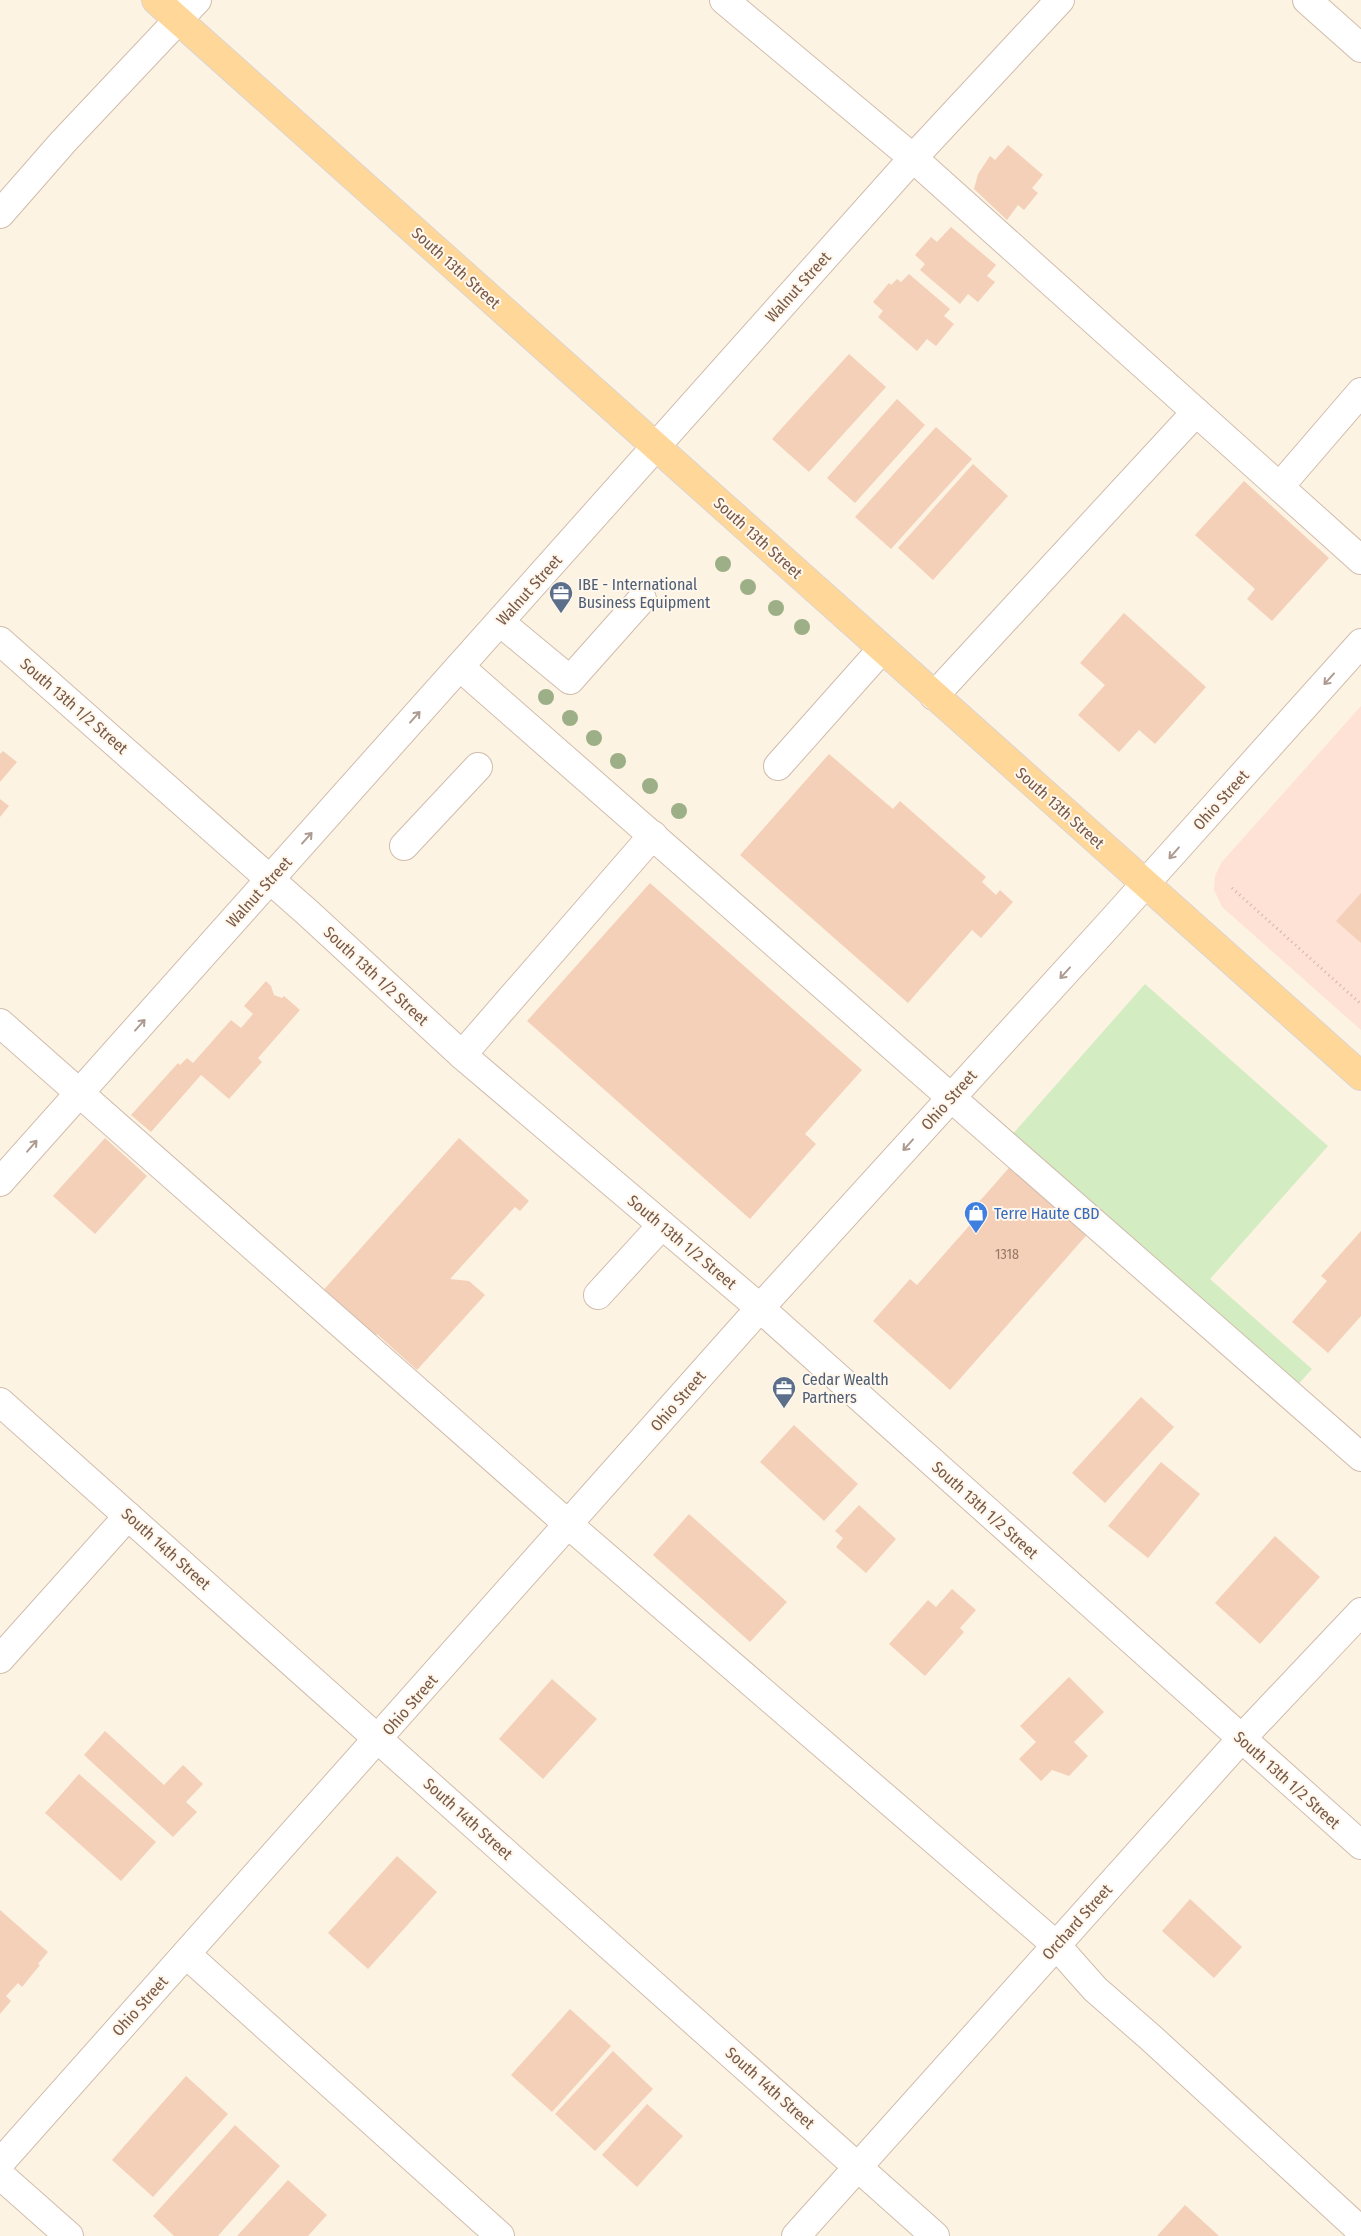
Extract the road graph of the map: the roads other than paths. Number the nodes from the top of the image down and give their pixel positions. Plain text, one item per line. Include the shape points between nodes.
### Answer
1 (156, 0) edge
2 (197, 0) edge
3 (724, 0) edge
4 (1060, 0) edge
5 (1307, 0) edge
6 (178, 20) junction
7 (1361, 48) edge
8 (913, 158) junction
9 (0, 214) edge
10 (1361, 392) edge
11 (1196, 412) junction
12 (656, 446) junction
13 (1280, 486) junction
14 (1361, 560) edge
15 (642, 600) dead end
16 (500, 622) junction
17 (0, 641) edge
18 (1361, 643) edge
19 (882, 650) junction
20 (460, 666) junction
21 (934, 696) junction
22 (778, 766) dead end
23 (478, 768) dead end
24 (652, 835) junction
25 (404, 846) dead end
26 (270, 879) junction
27 (1145, 885) junction
28 (0, 1023) edge
29 (462, 1055) junction
30 (1361, 1076) edge
31 (79, 1094) junction
32 (952, 1097) junction
33 (0, 1182) edge
34 (662, 1225) junction
35 (598, 1294) dead end
36 (760, 1308) junction
37 (0, 1402) edge
38 (1361, 1457) edge
39 (128, 1516) junction
40 (569, 1525) junction
41 (1361, 1612) edge
42 (0, 1658) edge
43 (379, 1739) junction
44 (1241, 1739) junction
45 (1361, 1845) edge
46 (1056, 1945) junction
47 (186, 1954) junction
48 (0, 2163) edge
49 (858, 2166) junction
50 (0, 2175) edge
51 (1361, 2231) edge
52 (69, 2236) edge
53 (500, 2236) edge
54 (796, 2236) edge
55 (935, 2236) edge

1 - 6 main road, South 13th Street
2 - 6 street
3 - 8 street
4 - 8 street, Walnut Street
5 - 7 street
6 - 9 street
6 - 12 main road, South 13th Street
8 - 11 street
8 - 12 street, Walnut Street
10 - 13 street
11 - 13 street
11 - 21 street
12 - 16 street, Walnut Street
12 - 19 main road, South 13th Street
13 - 14 street
15 - 16 street via 570,680
16 - 20 street, Walnut Street
17 - 26 street, South 13th 1/2 Street
18 -> 27 street, Ohio Street
19 - 21 main road, South 13th Street
19 - 22 street
20 - 24 street
26 -> 20 street, Walnut Street
21 - 27 main road, South 13th Street
23 - 25 street
24 - 29 street
24 - 32 street
26 - 29 street, South 13th 1/2 Street
31 -> 26 street, Walnut Street
27 - 30 main road, South 13th Street
27 -> 32 street, Ohio Street
28 - 31 street
29 - 34 street, South 13th 1/2 Street
33 -> 31 street, Walnut Street
31 - 40 street
32 -> 36 street, Ohio Street
32 - 38 street
34 - 35 street
34 - 36 street, South 13th 1/2 Street
36 - 40 street, Ohio Street
36 - 44 street, South 13th 1/2 Street
37 - 39 street, South 14th Street
39 - 42 street
39 - 43 street, South 14th Street
40 - 43 street, Ohio Street
40 - 46 street
41 - 44 street, Orchard Street
43 - 47 street, Ohio Street
43 - 49 street, South 14th Street
44 - 45 street, South 13th 1/2 Street
44 - 46 street, Orchard Street
46 - 49 street, Orchard Street
46 - 51 street via 1095,1989
47 - 48 street, Ohio Street
47 - 53 street
49 - 54 street, Orchard Street
49 - 55 street, South 14th Street
50 - 52 street

